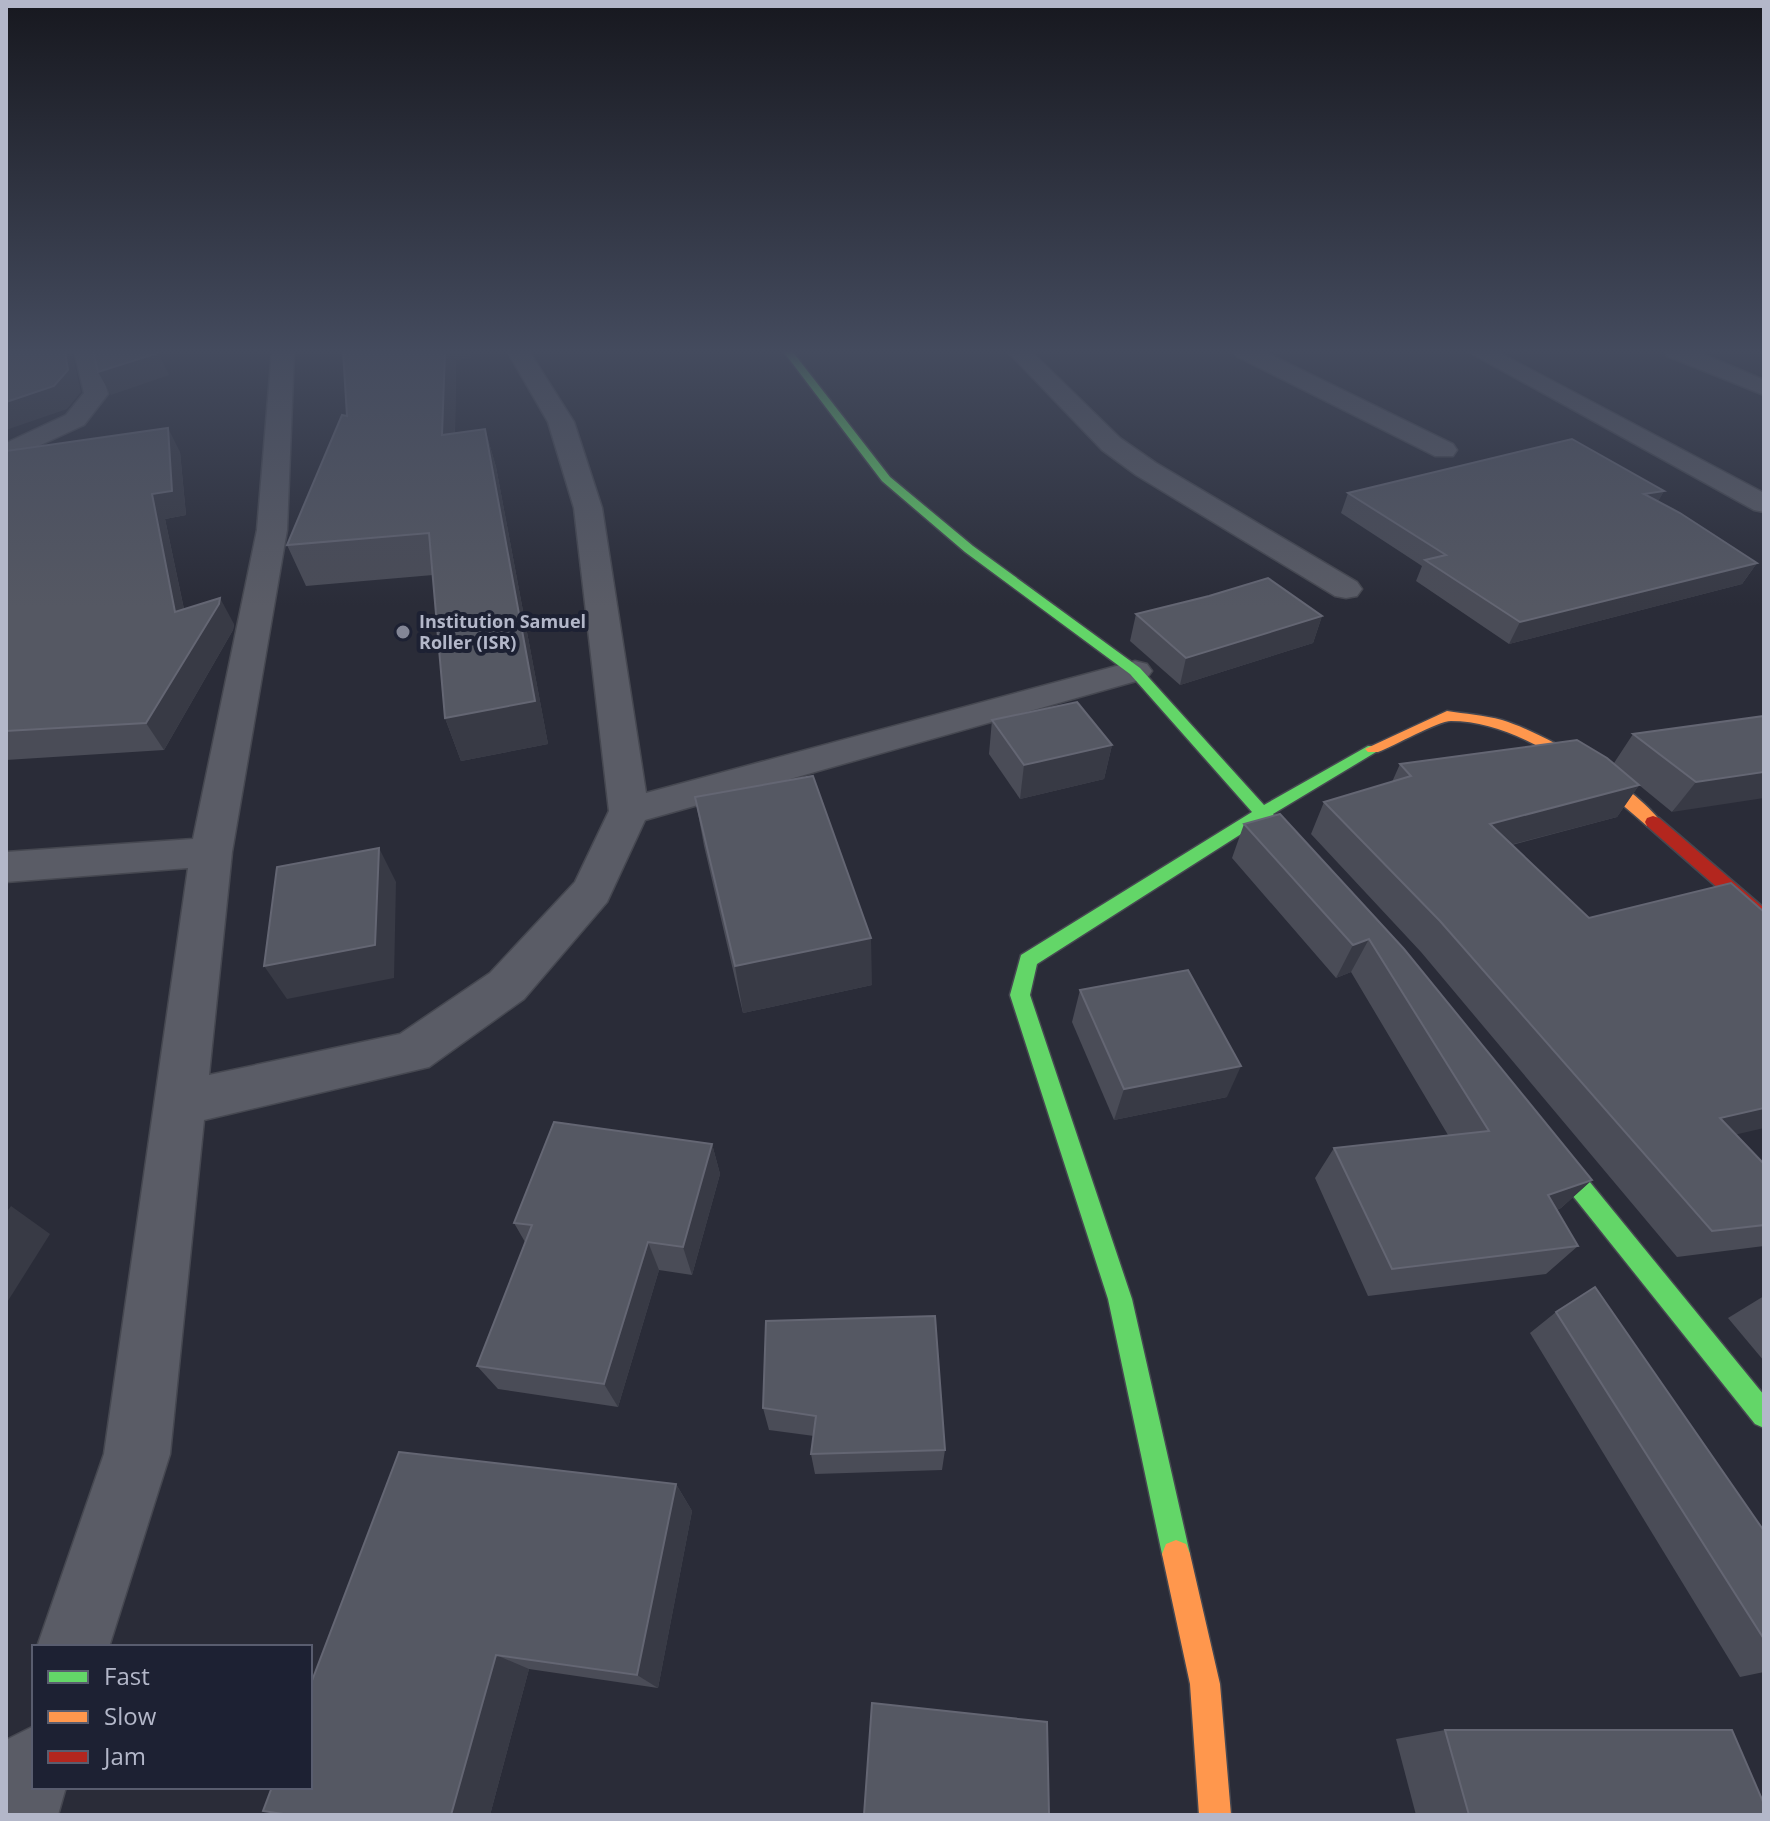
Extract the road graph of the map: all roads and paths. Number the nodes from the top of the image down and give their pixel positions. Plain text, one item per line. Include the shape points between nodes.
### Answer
1 (42, 436) edge
2 (278, 436) edge
3 (565, 436) edge
4 (853, 436) edge
5 (1103, 436) edge
6 (1416, 436) edge
7 (1637, 436) edge
8 (1444, 450) dead end
9 (6, 453) edge
10 (1764, 504) edge
11 (1346, 589) dead end
12 (1135, 671) junction
13 (629, 811) junction
14 (1262, 813) junction
15 (1292, 846) edge
16 (211, 852) junction
17 (6, 867) edge
18 (1764, 918) edge
19 (180, 1103) junction
20 (1533, 1129) edge
21 (1764, 1415) edge
22 (74, 1645) edge
23 (32, 1771) edge
24 (18, 1815) edge
25 (1215, 1815) edge

1 - 9 street
2 - 16 street via 272,530
3 - 13 street via 588,508
4 - 12 street via 886,479 969,549
5 - 11 street via 1146,469
6 - 8 street
7 - 10 street
12 - 13 street
12 - 14 street
13 - 19 street via 592,891 507,986 412,1052
14 - 15 street
14 - 18 street via 1388,741 1447,716 1498,724 1602,778
14 - 25 street via 1028,960 1020,995 1120,1299 1205,1684
16 - 17 street
16 - 19 street
19 - 22 street via 137,1454
20 - 21 street
23 - 24 street

